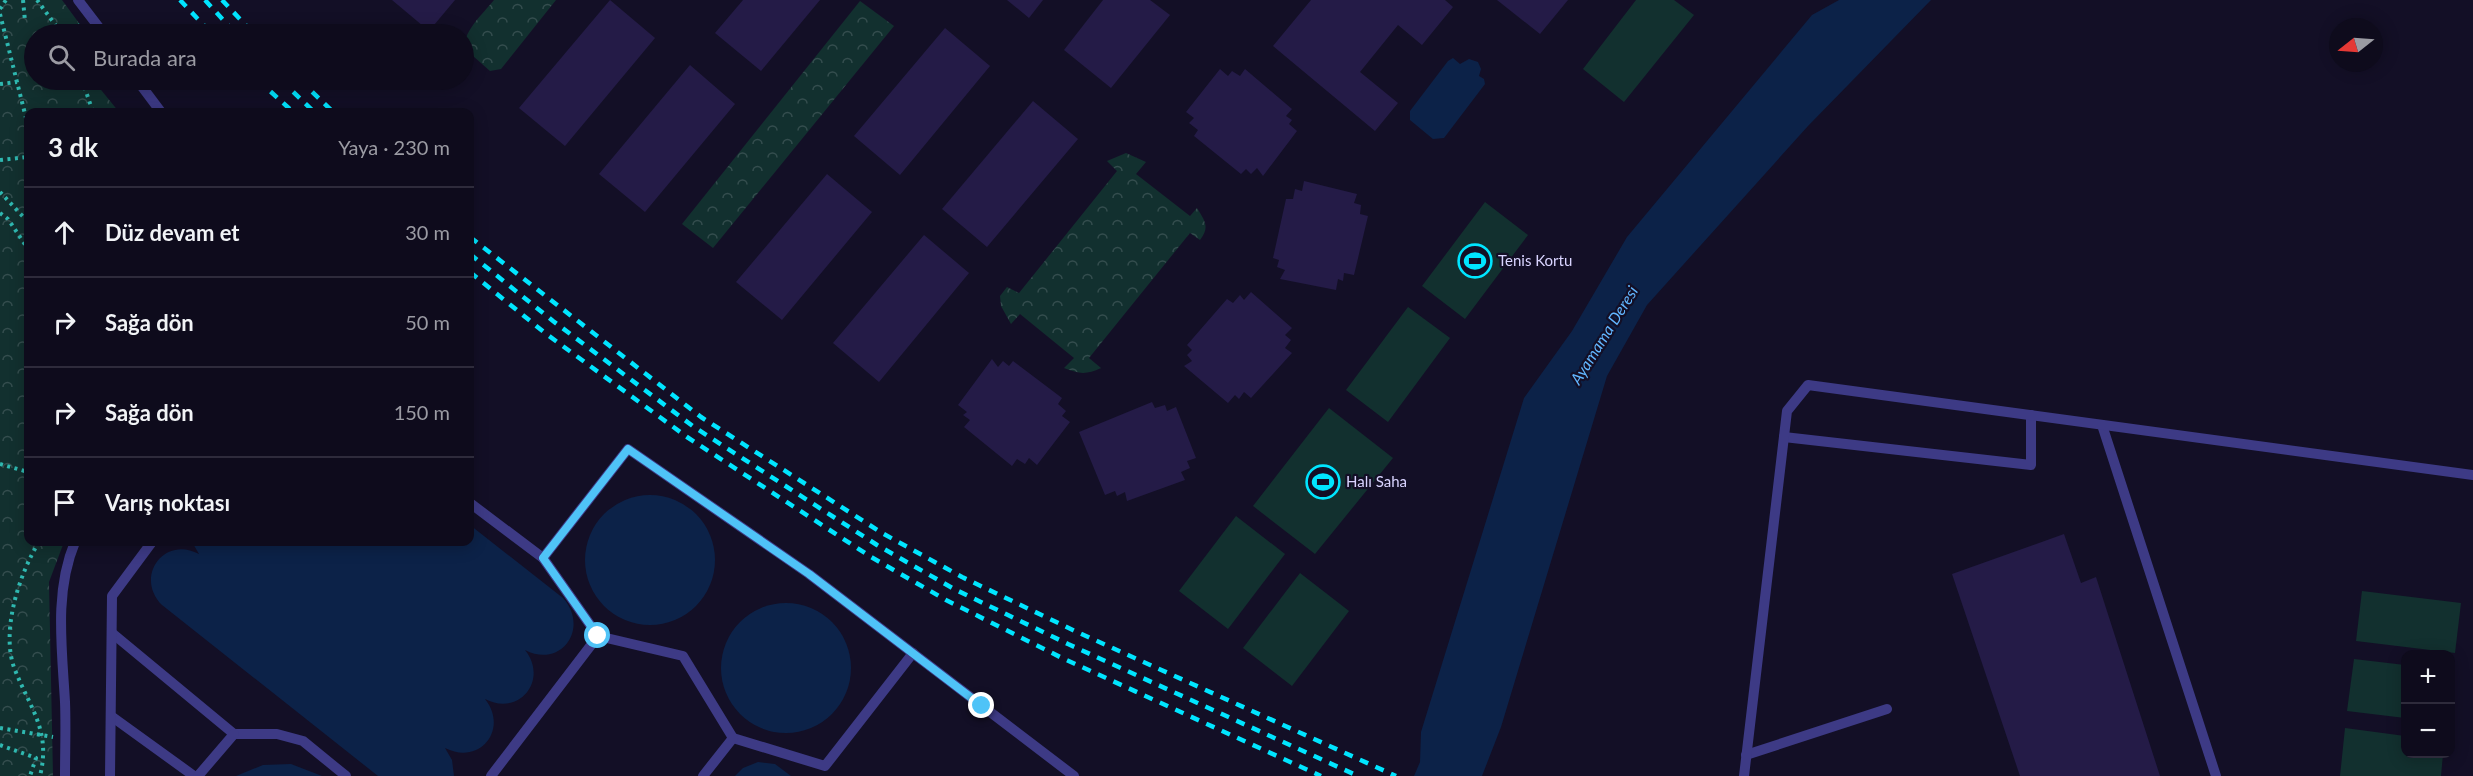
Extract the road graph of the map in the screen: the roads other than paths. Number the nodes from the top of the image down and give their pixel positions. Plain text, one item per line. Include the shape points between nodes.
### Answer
1 (78, 0) edge
2 (96, 24) edge
3 (144, 90) edge
4 (158, 108) edge
5 (2031, 416) junction
6 (2102, 425) junction
7 (1784, 437) junction
8 (2473, 475) edge
9 (474, 506) edge
10 (74, 546) edge
11 (149, 546) edge
12 (543, 558) junction
13 (112, 633) junction
14 (598, 636) junction
15 (913, 653) junction
16 (1887, 709) dead end
17 (111, 716) junction
18 (234, 734) junction
19 (733, 738) junction
20 (1746, 755) junction
21 (65, 776) edge
22 (110, 776) edge
23 (196, 776) edge
24 (345, 776) edge
25 (491, 776) edge
26 (703, 776) edge
27 (1074, 776) edge
28 (1744, 776) edge
29 (2217, 776) edge

1 - 2 lane
3 - 4 lane
5 - 6 lane
5 - 7 lane via 1808,385 1787,411
5 - 7 lane via 2031,465
6 - 8 lane
6 - 29 lane
7 - 20 lane
9 - 12 lane
10 - 21 lane via 64,577 61,618
11 - 13 lane via 112,596
12 - 14 lane
12 - 15 lane via 628,449 809,574
13 - 17 lane
13 - 18 lane
14 - 19 lane via 683,656
14 - 25 lane
15 - 19 lane via 825,766
15 - 27 lane
16 - 20 lane
17 - 22 lane
17 - 23 lane
18 - 23 lane
18 - 24 lane via 277,734 303,741
19 - 26 lane
20 - 28 lane

